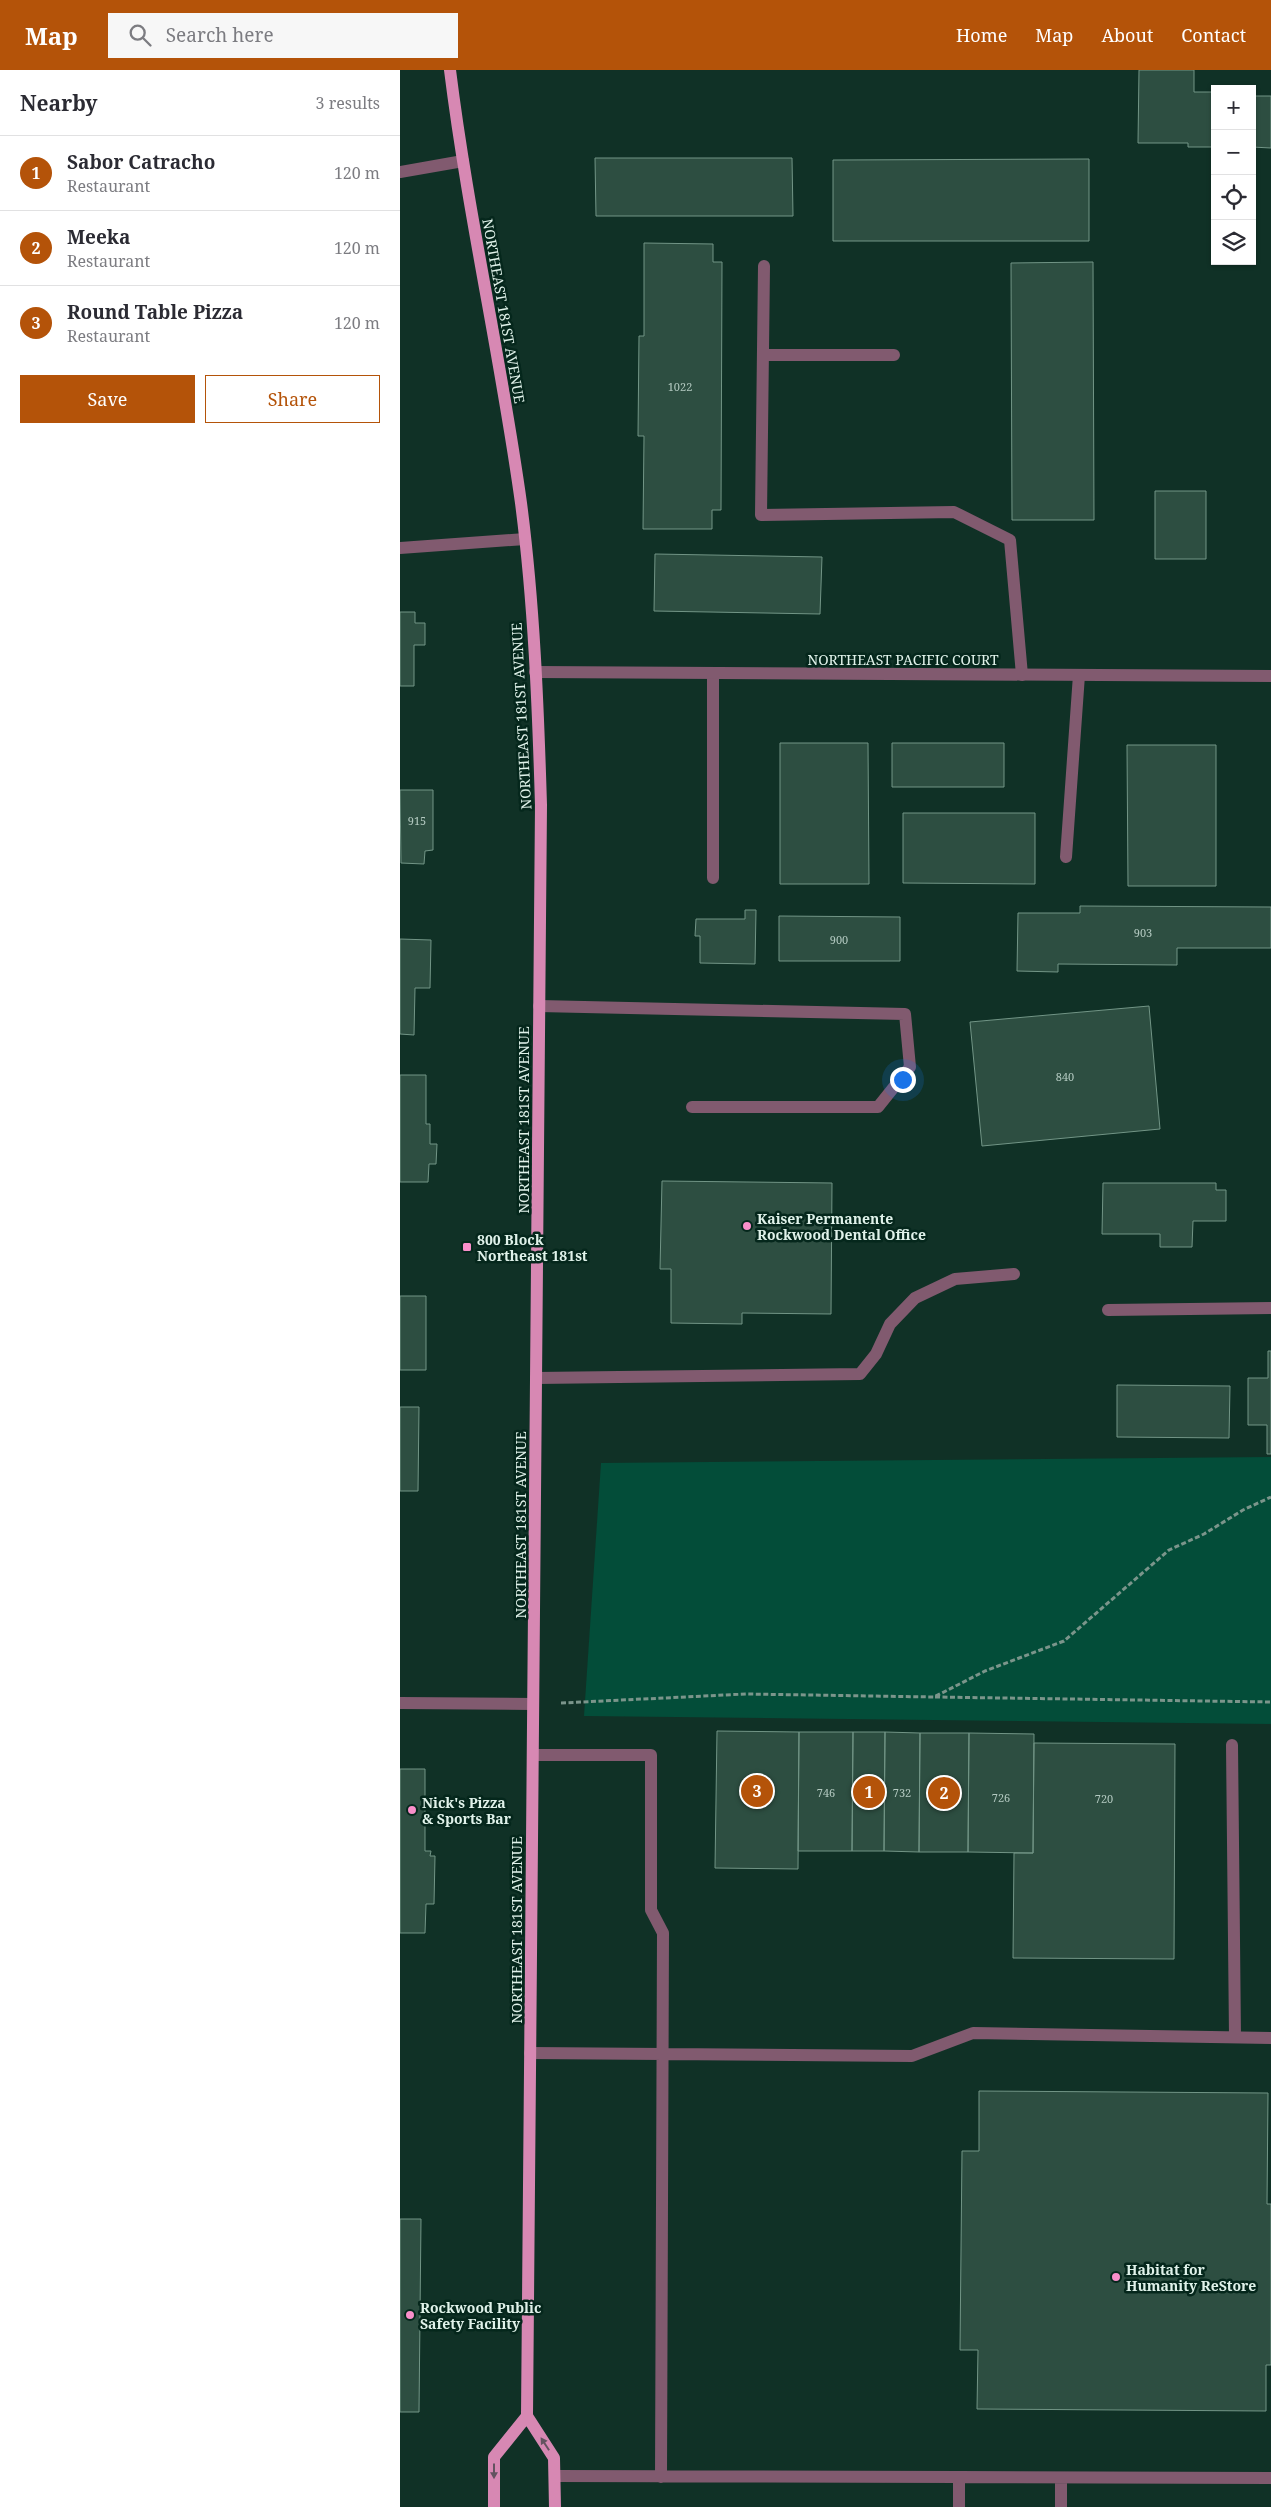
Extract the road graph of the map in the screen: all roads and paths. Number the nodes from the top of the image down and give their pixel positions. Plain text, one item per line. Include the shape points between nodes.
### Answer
1 (450, 70) edge
2 (463, 161) junction
3 (400, 172) edge
4 (764, 266) dead end
5 (763, 354) junction
6 (894, 355) dead end
7 (525, 539) junction
8 (400, 548) edge
9 (535, 672) junction
10 (713, 673) junction
11 (1022, 675) junction
12 (1079, 675) junction
13 (1271, 676) edge
14 (1066, 857) dead end
15 (713, 878) dead end
16 (539, 1006) junction
17 (692, 1107) dead end
18 (1014, 1274) dead end
19 (1271, 1308) edge
20 (1108, 1310) dead end
21 (536, 1378) junction
22 (1271, 1497) edge
23 (934, 1697) junction
24 (1271, 1702) edge
25 (400, 1703) edge
26 (533, 1704) junction
27 (1232, 1745) dead end
28 (533, 1754) junction
29 (1235, 2037) junction
30 (1271, 2038) edge
31 (530, 2053) junction
32 (662, 2054) junction
33 (527, 2416) junction
34 (555, 2476) junction
35 (661, 2477) junction
36 (959, 2477) junction
37 (1061, 2478) junction
38 (1271, 2478) edge
39 (494, 2507) edge
40 (555, 2507) edge
41 (960, 2507) edge
42 (1061, 2507) edge

1 - 2 main road, NORTHEAST 181ST AVENUE
2 - 3 street
2 - 7 main road, NORTHEAST 181ST AVENUE via 512,438
4 - 5 street
5 - 6 street
5 - 11 street via 761,515 954,512 1010,540
7 - 8 street
7 - 9 main road, NORTHEAST 181ST AVENUE
9 - 10 street, NORTHEAST PACIFIC COURT
9 - 16 main road, NORTHEAST 181ST AVENUE via 541,805
10 - 11 street, NORTHEAST PACIFIC COURT
10 - 15 street
11 - 12 street, NORTHEAST PACIFIC COURT
12 - 13 street, NORTHEAST PACIFIC COURT
12 - 14 street
16 - 17 street via 905,1014 910,1067 878,1107
16 - 21 main road, NORTHEAST 181ST AVENUE
18 - 21 street via 955,1279 915,1298 890,1324 876,1354 860,1374
19 - 20 street
21 - 26 main road, NORTHEAST 181ST AVENUE
22 - 23 path via 1169,1550 1064,1641 984,1671
23 - 24 path
23 - 26 path via 746,1694
25 - 26 street
26 - 28 main road, NORTHEAST 181ST AVENUE
27 - 29 street
28 - 31 main road, NORTHEAST 181ST AVENUE
28 - 32 street via 651,1755 650,1910 663,1933
29 - 30 street
29 - 32 street via 972,2033 912,2056
31 - 32 street
31 - 33 main road, NORTHEAST 181ST AVENUE
32 - 35 street
34 -> 33 main road via 554,2458
33 -> 39 main road via 494,2458
34 - 35 street
34 - 40 main road
35 - 36 street
36 - 37 street
36 - 41 street
37 - 38 street
37 - 42 street

